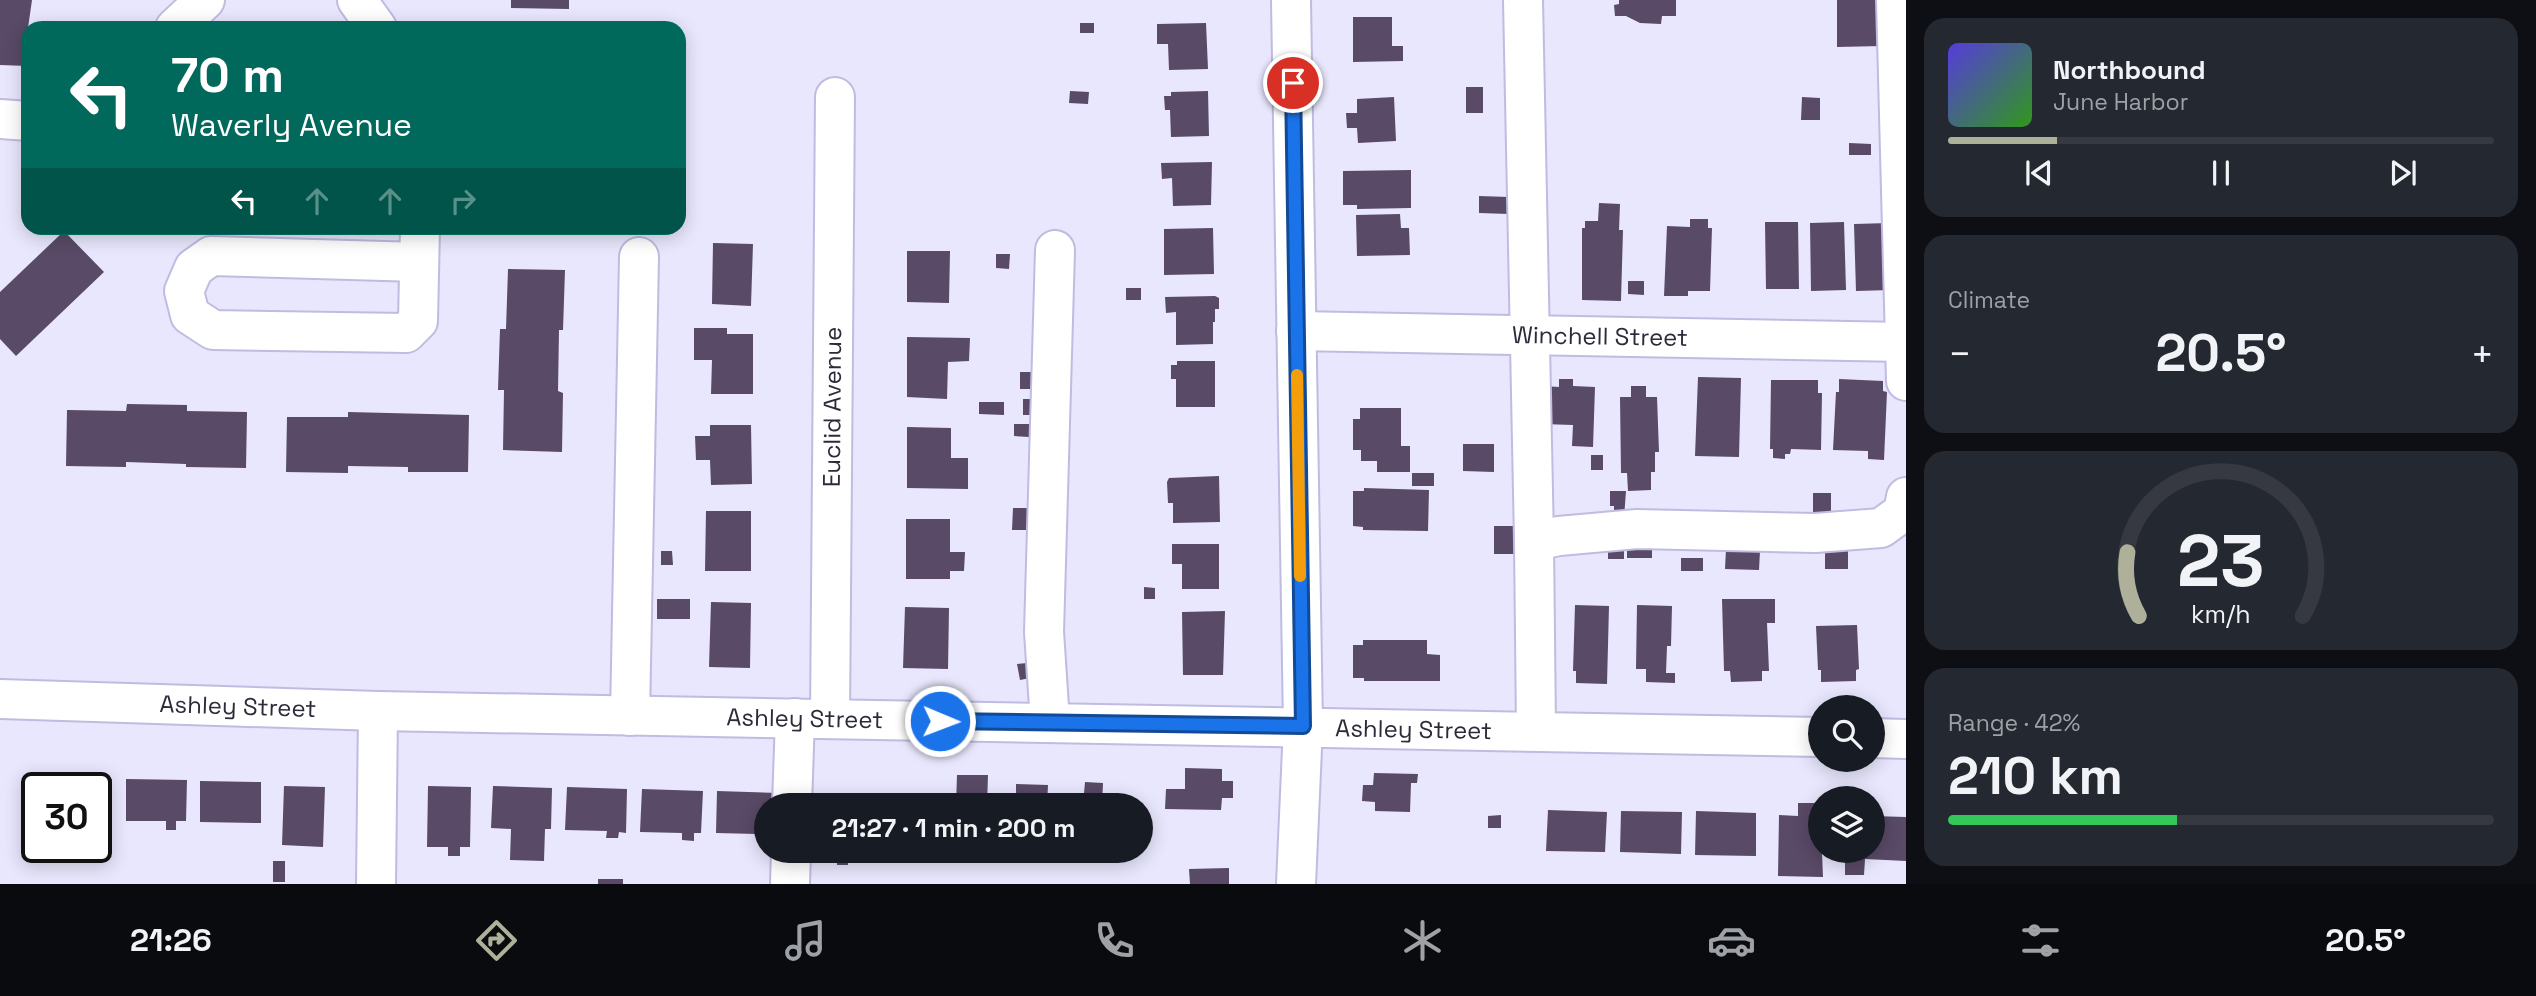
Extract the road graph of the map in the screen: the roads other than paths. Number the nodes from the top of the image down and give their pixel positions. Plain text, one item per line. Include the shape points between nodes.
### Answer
1 (205, 0) edge
2 (357, 0) edge
3 (1291, 0) edge
4 (1523, 0) edge
5 (1896, 0) edge
6 (182, 21) edge
7 (372, 21) edge
8 (835, 97) dead end
9 (0, 119) edge
10 (21, 120) edge
11 (419, 245) edge
12 (1055, 250) dead end
13 (639, 257) dead end
14 (1296, 331) junction
15 (1530, 333) junction
16 (1905, 342) edge
17 (1906, 381) edge
18 (1906, 497) edge
19 (1534, 541) junction
20 (0, 699) edge
21 (378, 711) junction
22 (630, 716) junction
23 (813, 719) junction
24 (1050, 722) junction
25 (1303, 726) junction
26 (1536, 730) junction
27 (1808, 737) edge
28 (1885, 738) edge
29 (1906, 739) edge
30 (795, 793) edge
31 (790, 863) edge
32 (376, 884) edge
33 (789, 884) edge
34 (1296, 884) edge

1 - 6 street
2 - 7 street
3 - 14 street
4 - 15 street
5 - 16 street
8 - 23 street, Euclid Avenue
9 - 10 street
11 - 11 street via 418,321 407,333 213,330 190,315 184,291 194,268 211,256
12 - 24 street via 1044,632
13 - 22 street
14 - 15 street, Winchell Street
14 - 25 street
15 - 16 street, Winchell Street
15 - 19 street
16 - 17 street
18 - 19 street via 1903,512 1881,528 1815,533 1637,529
19 - 26 street
20 - 21 street, Ashley Street
21 - 22 street, Ashley Street
21 - 32 street
22 - 23 street, Ashley Street
23 - 24 street, Ashley Street
23 - 30 street, Euclid Avenue
24 - 25 street, Ashley Street
25 - 26 street, Ashley Street
25 - 34 street
26 - 27 street, Ashley Street
28 - 29 street
31 - 33 street

